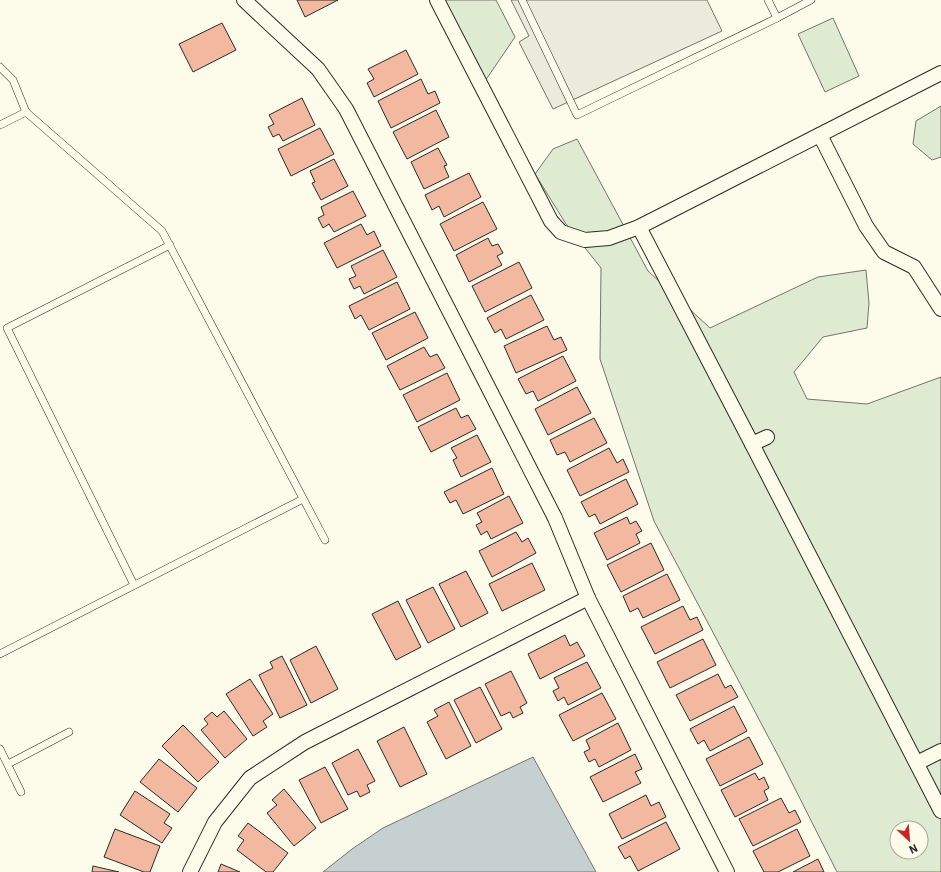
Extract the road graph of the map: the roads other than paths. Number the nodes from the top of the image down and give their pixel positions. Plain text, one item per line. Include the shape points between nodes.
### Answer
1 (244, 0) edge
2 (437, 0) edge
3 (522, 0) edge
4 (768, 0) edge
5 (811, 0) edge
6 (777, 18) junction
7 (0, 67) edge
8 (941, 73) edge
9 (26, 112) junction
10 (0, 125) edge
11 (820, 135) junction
12 (639, 227) junction
13 (170, 245) junction
14 (941, 309) edge
15 (767, 437) dead end
16 (752, 444) junction
17 (303, 499) junction
18 (325, 540) dead end
19 (134, 585) junction
20 (588, 598) junction
21 (0, 654) edge
22 (69, 732) dead end
23 (0, 749) edge
24 (941, 751) edge
25 (917, 763) junction
26 (8, 764) junction
27 (21, 792) dead end
28 (941, 811) edge
29 (190, 872) edge
30 (727, 872) edge

1 - 20 street via 318,69 346,109 555,518
2 - 12 street via 551,221 561,232 585,240 609,238
3 - 6 lane via 577,115
4 - 6 lane
5 - 6 lane
7 - 9 lane via 13,80
8 - 11 street
9 - 10 lane
9 - 13 lane via 162,231
11 - 12 street
11 - 14 street via 866,226 884,252 914,268
12 - 16 street
13 - 17 lane
13 - 19 lane via 7,328
15 - 16 street
16 - 25 street
17 - 18 lane
17 - 19 lane
19 - 21 lane
20 - 29 street via 305,742 250,778 215,822
20 - 30 street
22 - 26 lane
23 - 26 lane
24 - 25 street
25 - 28 street
26 - 27 lane

